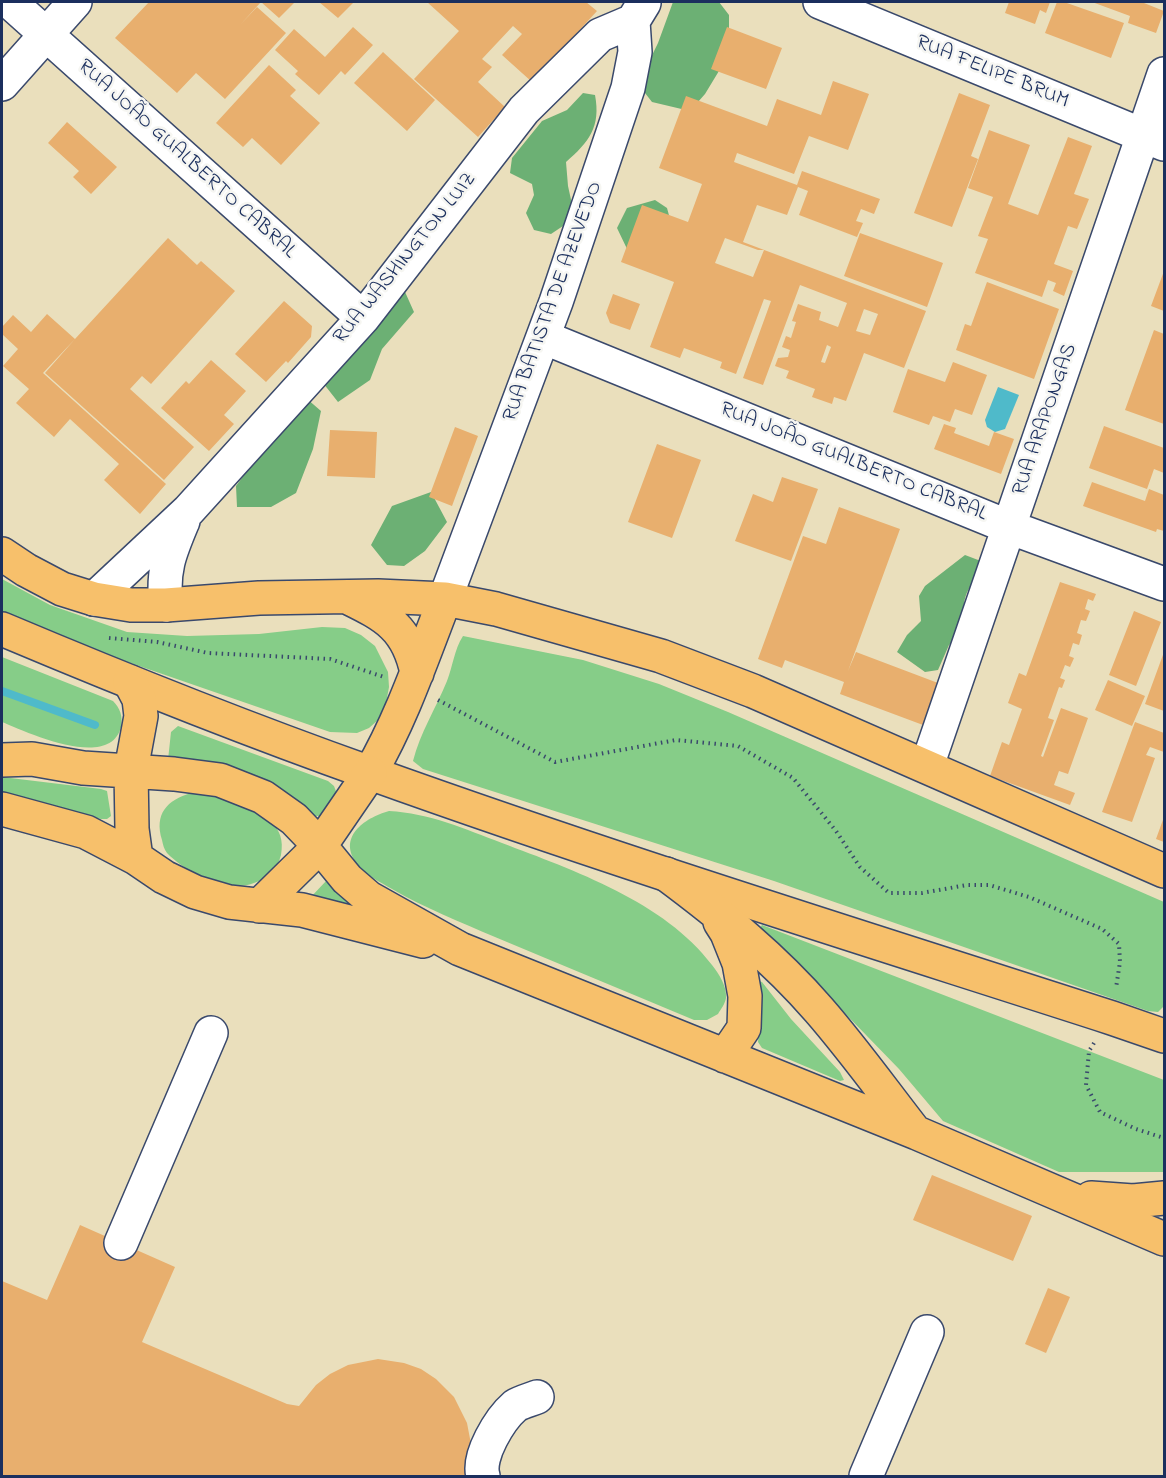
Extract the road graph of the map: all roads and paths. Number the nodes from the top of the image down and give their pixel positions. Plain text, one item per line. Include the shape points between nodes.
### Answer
1 (10, 2) edge
2 (75, 2) edge
3 (820, 2) edge
4 (639, 11) edge
5 (46, 34) junction
6 (1164, 74) edge
7 (2, 84) edge
8 (1154, 140) edge
9 (363, 318) junction
10 (543, 337) junction
11 (188, 511) junction
12 (1009, 527) junction
13 (2, 554) edge
14 (1164, 584) edge
15 (346, 596) junction
16 (94, 599) junction
17 (445, 599) junction
18 (166, 605) junction
19 (2, 629) edge
20 (157, 642) dead end
21 (415, 680) junction
22 (130, 682) junction
23 (2, 745) edge
24 (17, 760) edge
25 (927, 766) junction
26 (131, 770) junction
27 (370, 773) junction
28 (2, 808) edge
29 (320, 846) junction
30 (136, 858) junction
31 (1164, 871) edge
32 (666, 874) junction
33 (259, 906) junction
34 (709, 906) junction
35 (460, 949) junction
36 (1112, 1018) junction
37 (211, 1033) dead end
38 (1164, 1036) edge
39 (725, 1056) junction
40 (916, 1133) junction
41 (1164, 1138) edge
42 (1068, 1197) junction
43 (1164, 1198) edge
44 (1164, 1239) edge
45 (121, 1243) dead end
46 (927, 1332) dead end
47 (537, 1397) dead end
48 (483, 1476) edge
49 (866, 1476) edge

1 - 5 street, RUA JOÃO GUALBERTO CABRAL
2 - 5 street
3 - 8 street, RUA FELIPE BRUM
4 - 9 street, RUA WASHINGTON LUIZ via 600,35 524,110
4 - 10 street, RUA BATISTA DE AZEVEDO via 628,88
5 - 7 street
5 - 9 street, RUA JOÃO GUALBERTO CABRAL
6 - 8 street, RUA ARAPONGAS
8 - 12 street, RUA ARAPONGAS
9 - 11 street, RUA WASHINGTON LUIZ
10 - 12 street, RUA JOÃO GUALBERTO CABRAL
10 - 17 street, RUA BATISTA DE AZEVEDO
11 - 16 street, RUA WASHINGTON LUIZ
11 - 18 street, RUA WASHINGTON LUIZ via 168,559
12 - 14 street, RUA JOÃO GUALBERTO CABRAL
12 - 25 street, RUA ARAPONGAS
13 - 16 main road via 62,589
15 - 17 main road
15 - 18 main road
15 - 21 main road via 400,631 413,655
16 - 18 main road
17 - 21 main road
17 - 25 main road via 496,609 661,656
19 - 22 main road
20 - 21 path via 208,653 330,659
21 - 27 main road
21 - 36 path via 555,762 676,740 738,746 793,778 860,867 889,893 989,885 1029,897 1102,929 1120,949
22 - 26 main road via 139,699 141,716
22 - 27 main road
23 - 24 main road
24 - 26 main road
25 - 31 main road
26 - 29 main road via 220,780 263,797 294,819
26 - 30 main road
27 - 29 main road
27 - 32 main road
28 - 30 main road via 86,832
29 - 33 main road
29 - 35 main road via 369,898
30 - 33 main road via 195,892
32 - 34 main road
32 - 36 main road
33 - 35 main road via 302,910
34 - 39 main road via 727,933 739,963 745,996 744,1028
34 - 40 main road via 769,958 818,1009
35 - 39 main road
36 - 38 main road
36 - 41 path via 1089,1051 1086,1085 1100,1112
37 - 45 street
39 - 40 main road
40 - 42 main road
42 - 43 main road via 1133,1201
42 - 44 main road
46 - 49 street
47 - 48 street via 516,1405 502,1421 486,1449

